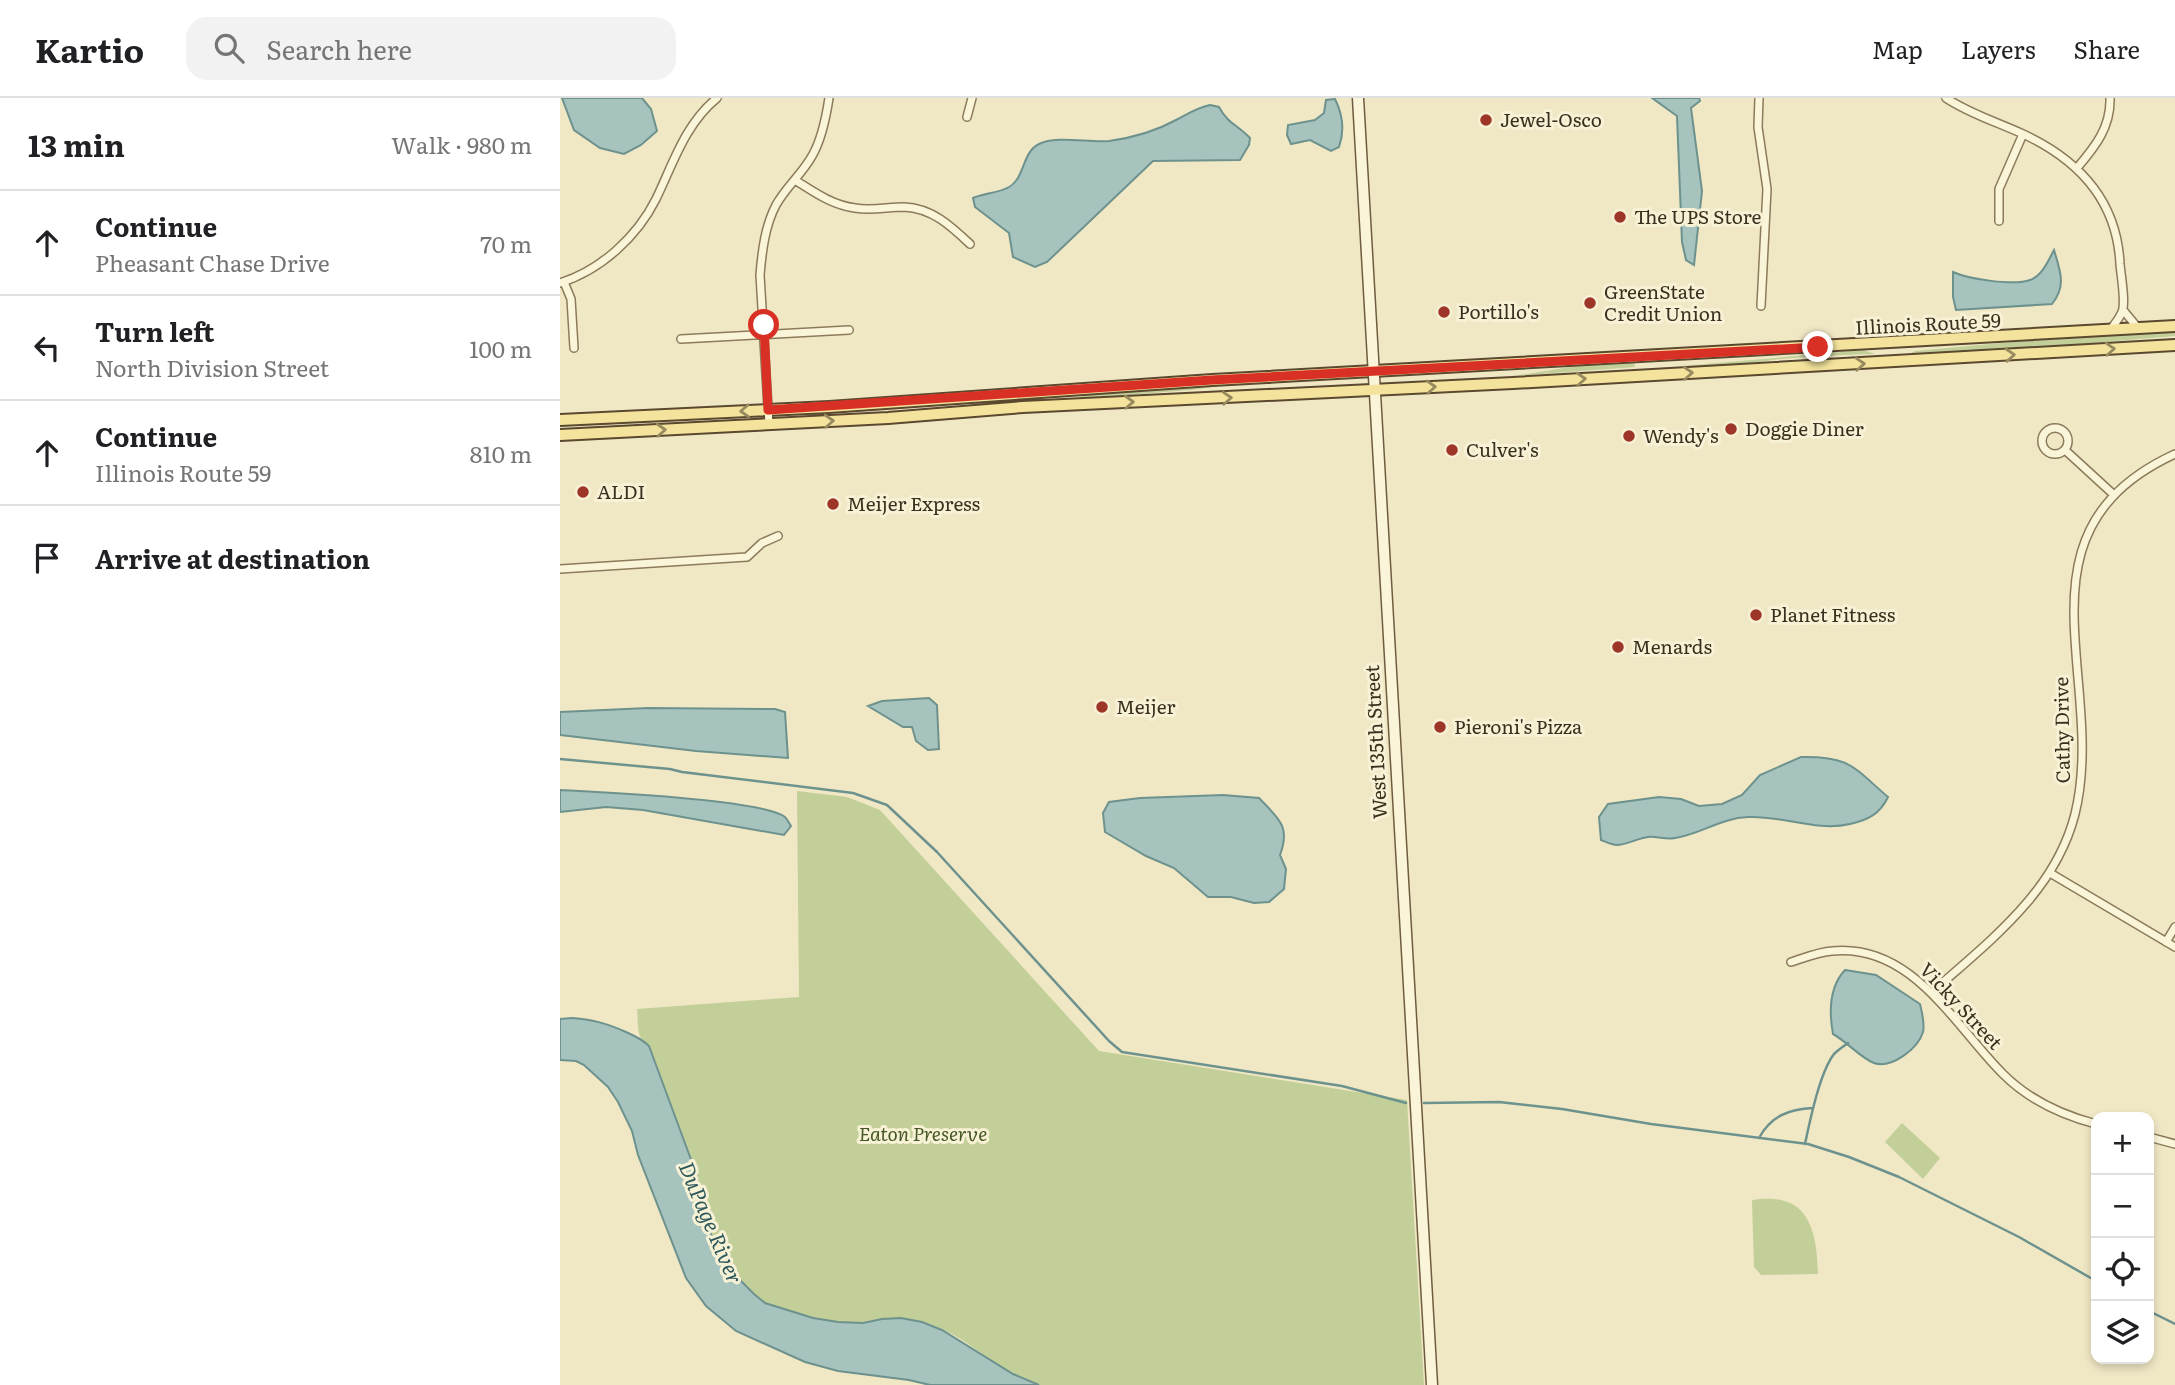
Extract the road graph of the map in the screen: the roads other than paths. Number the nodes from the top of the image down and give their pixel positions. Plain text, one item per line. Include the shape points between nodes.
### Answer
1 (717, 98) edge
2 (829, 98) edge
3 (972, 98) edge
4 (1359, 98) edge
5 (1759, 98) edge
6 (1946, 98) edge
7 (2110, 98) edge
8 (967, 117) dead end
9 (2023, 134) junction
10 (2077, 168) junction
11 (795, 180) junction
12 (1999, 221) dead end
13 (970, 244) dead end
14 (562, 282) edge
15 (1761, 306) dead end
16 (2123, 310) junction
17 (2175, 326) edge
18 (2138, 328) junction
19 (849, 330) dead end
20 (2110, 330) junction
21 (764, 335) junction
22 (681, 339) dead end
23 (1896, 343) junction
24 (2175, 345) edge
25 (574, 348) dead end
26 (1890, 362) junction
27 (1373, 372) junction
28 (1084, 388) junction
29 (1374, 390) junction
30 (1059, 405) junction
31 (768, 410) junction
32 (560, 420) edge
33 (769, 424) junction
34 (560, 435) edge
35 (2065, 450) dead end
36 (2175, 454) edge
37 (2113, 494) junction
38 (778, 536) dead end
39 (560, 569) edge
40 (2050, 873) junction
41 (2175, 927) edge
42 (2166, 942) junction
43 (2175, 947) edge
44 (1791, 962) dead end
45 (1931, 993) junction
46 (2091, 1122) edge
47 (2154, 1139) edge
48 (2175, 1144) edge
49 (1432, 1385) edge

1 - 14 street via 680,146 640,226 597,264
2 - 11 street via 813,155
3 - 8 street
4 - 27 street, West 135th Street
5 - 15 street via 1758,127 1767,189
6 - 9 street
7 - 10 street via 2107,124
9 - 10 street
9 - 12 street via 1999,189
10 - 16 street via 2097,192 2113,225 2120,253
11 - 13 street via 824,198 854,208 926,211 947,222
11 - 21 street via 776,205 766,231 760,275
14 - 25 street via 571,299
16 - 18 street
16 - 20 street
17 - 18 main road, Illinois Route 59
18 - 20 main road, Illinois Route 59
19 - 21 street
20 - 23 main road, Illinois Route 59
21 - 22 street
21 - 31 street
23 - 26 main road
23 - 27 main road, Illinois Route 59
26 -> 24 main road, Illinois Route 59
29 -> 26 main road, Illinois Route 59
27 - 28 main road, Illinois Route 59
27 - 29 street, West 135th Street
28 - 30 main road
28 - 31 main road, Illinois Route 59
30 -> 29 main road, Illinois Route 59
29 - 49 street, West 135th Street
33 -> 30 main road, Illinois Route 59
31 -> 32 main road, Illinois Route 59
31 - 33 street
34 -> 33 main road, Illinois Route 59
35 - 37 street
36 - 37 street, Cathy Drive
37 - 40 street, Cathy Drive via 2083,544 2076,570 2073,599 2080,787 2074,815
38 - 39 street via 747,557
40 - 42 street
40 - 45 street, Cathy Drive via 2028,904
41 - 42 street
42 - 43 street
44 - 45 street, Vicky Street via 1830,951 1868,952 1890,960
45 - 46 street, Vicky Street via 2004,1075 2059,1112
47 - 48 street

